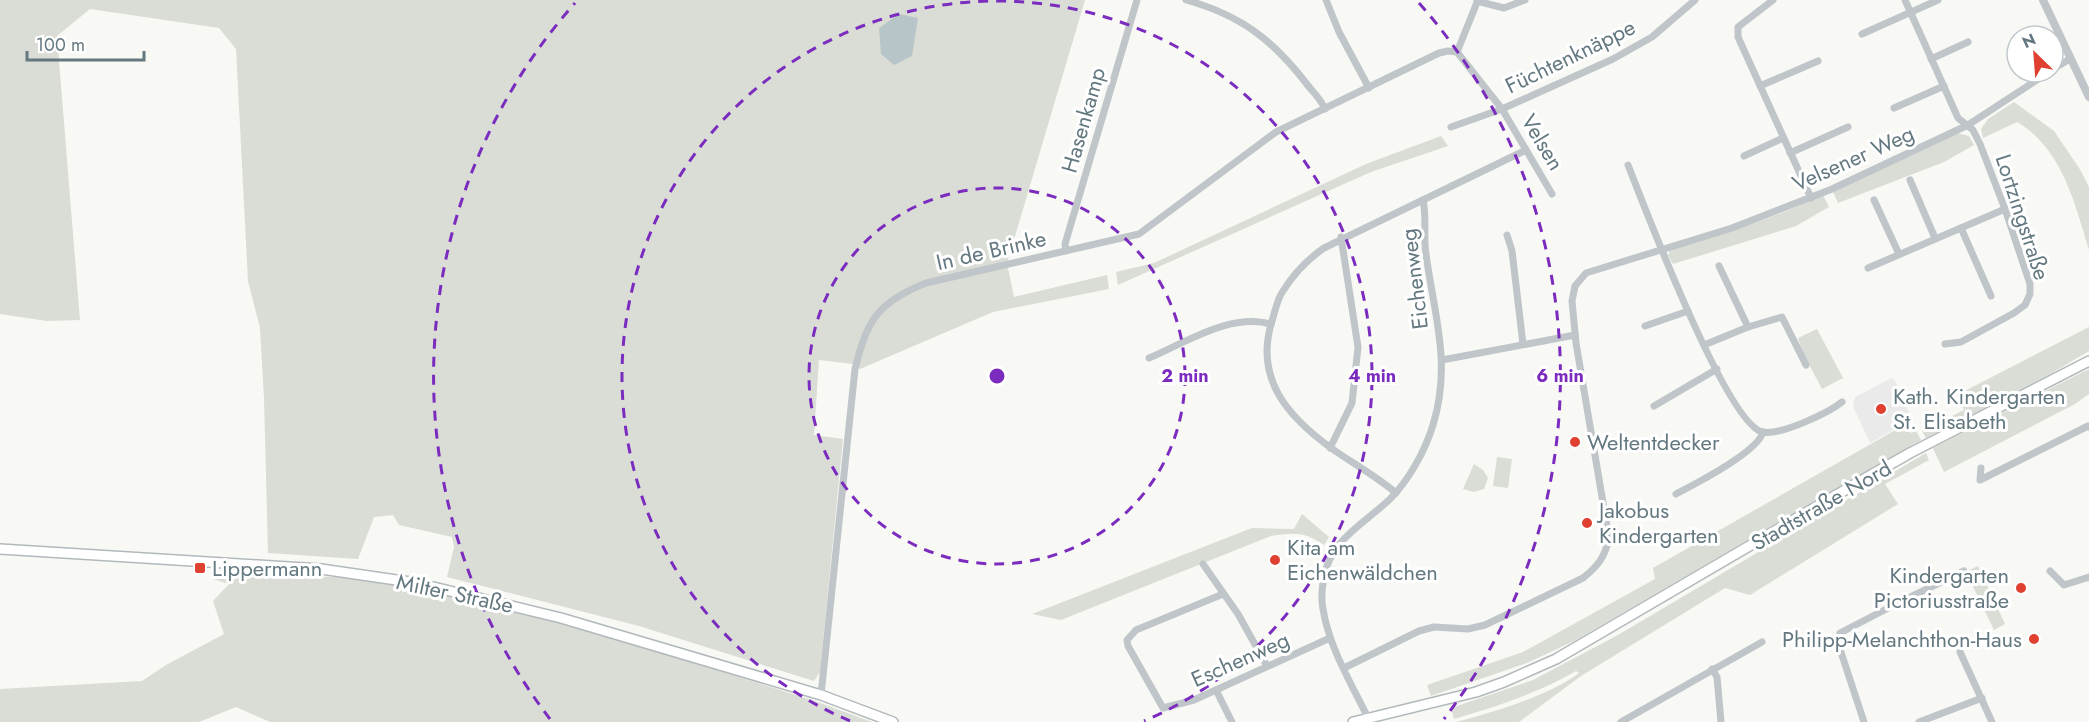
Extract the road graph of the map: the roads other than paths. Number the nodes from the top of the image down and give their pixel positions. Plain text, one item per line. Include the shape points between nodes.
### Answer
1 (1137, 0) edge
2 (1186, 0) edge
3 (1326, 0) edge
4 (1525, 0) edge
5 (1695, 0) edge
6 (1773, 0) edge
7 (1905, 0) edge
8 (1938, 0) edge
9 (2043, 0) edge
10 (1478, 1) edge
11 (1910, 12) junction
12 (1862, 34) dead end
13 (1968, 42) dead end
14 (1456, 52) junction
15 (2070, 58) junction
16 (1931, 59) junction
17 (1818, 61) dead end
18 (2065, 61) edge
19 (2031, 84) edge
20 (1760, 86) junction
21 (1944, 86) junction
22 (1369, 88) junction
23 (2089, 97) edge
24 (1894, 108) dead end
25 (1325, 109) junction
26 (1502, 109) junction
27 (1968, 125) junction
28 (1451, 127) dead end
29 (1848, 127) dead end
30 (1783, 138) junction
31 (1526, 150) junction
32 (1790, 153) junction
33 (1744, 156) dead end
34 (1628, 165) dead end
35 (1910, 180) dead end
36 (1552, 194) dead end
37 (1811, 198) junction
38 (1423, 200) junction
39 (1874, 200) dead end
40 (2005, 209) junction
41 (1960, 228) junction
42 (1507, 235) dead end
43 (1341, 237) junction
44 (1935, 238) junction
45 (1660, 249) junction
46 (1066, 251) junction
47 (1899, 254) junction
48 (1719, 266) dead end
49 (1868, 268) dead end
50 (1990, 296) dead end
51 (1688, 311) junction
52 (1271, 324) junction
53 (1645, 326) dead end
54 (1748, 327) junction
55 (1575, 335) junction
56 (1523, 344) junction
57 (1946, 344) dead end
58 (1704, 345) junction
59 (1149, 358) dead end
60 (1442, 360) junction
61 (2089, 361) edge
62 (1806, 366) dead end
63 (1717, 369) junction
64 (1842, 402) dead end
65 (1654, 406) dead end
66 (2089, 427) edge
67 (1763, 432) junction
68 (1330, 448) junction
69 (1981, 468) dead end
70 (1396, 493) junction
71 (1676, 494) dead end
72 (0, 549) edge
73 (1203, 564) dead end
74 (1964, 571) dead end
75 (2050, 571) dead end
76 (2089, 577) edge
77 (1223, 594) junction
78 (1330, 638) junction
79 (1762, 642) dead end
80 (1960, 652) dead end
81 (1267, 666) junction
82 (1344, 668) junction
83 (1712, 669) junction
84 (1216, 690) junction
85 (821, 695) junction
86 (1982, 698) junction
87 (1368, 717) junction
88 (1630, 720) edge
89 (893, 722) edge
90 (1232, 722) edge
91 (1353, 722) edge
92 (1621, 722) edge
93 (1721, 722) edge
94 (1864, 722) edge
95 (1919, 722) edge
96 (1992, 722) edge

1 - 46 street, Hasenkamp
2 - 25 street via 1224,12 1251,28 1282,54
3 - 22 street
4 - 10 street via 1504,8
5 - 26 street, Füchtenknäppe via 1652,37
6 - 20 street via 1738,27 1738,37
7 - 11 street, Lortzingstraße
8 - 11 street
9 - 15 street
10 - 14 street
11 - 12 street
11 - 16 street, Lortzingstraße
13 - 16 street
14 - 22 street, In de Brinke via 1439,53
14 - 26 street, Velsen
15 - 18 street
15 - 23 street
16 - 21 street, Lortzingstraße
17 - 20 street
19 - 27 street, Velsener Weg
20 - 30 street
21 - 24 street
21 - 27 street, Lortzingstraße via 1958,118
22 - 25 street, In de Brinke
25 - 46 street, In de Brinke via 1276,132 1147,230
26 - 28 street, Füchtenknäppe
26 - 31 street, Velsen
27 - 37 street, Velsener Weg
27 - 40 street, Lortzingstraße
29 - 32 street
30 - 32 street
30 - 33 street
31 - 36 street, Velsen
31 - 38 street, Eichenweg
32 - 37 street
34 - 45 street
35 - 44 street
37 - 45 street, Velsener Weg via 1732,228
38 - 43 street
38 - 60 street, Eichenweg via 1425,252
39 - 47 street
40 - 41 street
40 - 57 street, Lortzingstraße via 2030,294 2025,305 2014,313 1961,342
41 - 44 street
41 - 50 street
42 - 56 street
43 - 52 street via 1314,255 1281,292
43 - 68 street via 1358,347 1352,403
44 - 47 street
45 - 51 street
45 - 55 street, Velsener Weg via 1586,273 1575,286 1572,301
46 - 85 street, In de Brinke via 926,283 900,293 867,327 855,369
47 - 49 street
48 - 54 street
51 - 53 street
51 - 58 street
52 - 59 street via 1234,322
52 - 68 street via 1267,338 1268,367 1274,390 1299,421
54 - 58 street
54 - 62 street via 1782,317
55 - 56 street
55 - 82 street via 1609,538 1605,555 1596,568 1485,625 1419,631
56 - 60 street
58 - 63 street
60 - 70 street, Eichenweg via 1432,426 1412,471
61 - 87 main road, Stadtstraße Nord via 1860,481 1556,659 1476,692
63 - 65 street
63 - 67 street via 1751,426
64 - 67 street via 1804,423
66 - 69 street via 1980,480
67 - 71 street via 1756,444
68 - 70 street
70 - 78 street, Eichenweg via 1349,533 1332,554 1322,596
72 - 85 main road, Milter Straße via 321,569 399,580 561,618
73 - 77 street
74 - 94 street via 1840,633 1839,643
75 - 76 street via 2064,585
77 - 81 street
77 - 84 street, Eschenweg via 1136,630 1127,640 1163,708
78 - 81 street, Eschenweg
78 - 82 street, Eichenweg
79 - 83 street
80 - 86 street
81 - 84 street, Eschenweg
82 - 87 street, Eichenweg
83 - 88 street
83 - 93 street
84 - 90 street
85 - 89 main road, Milter Straße
86 - 95 street
86 - 96 street
87 - 91 main road, Stadtstraße Nord
88 - 92 street

